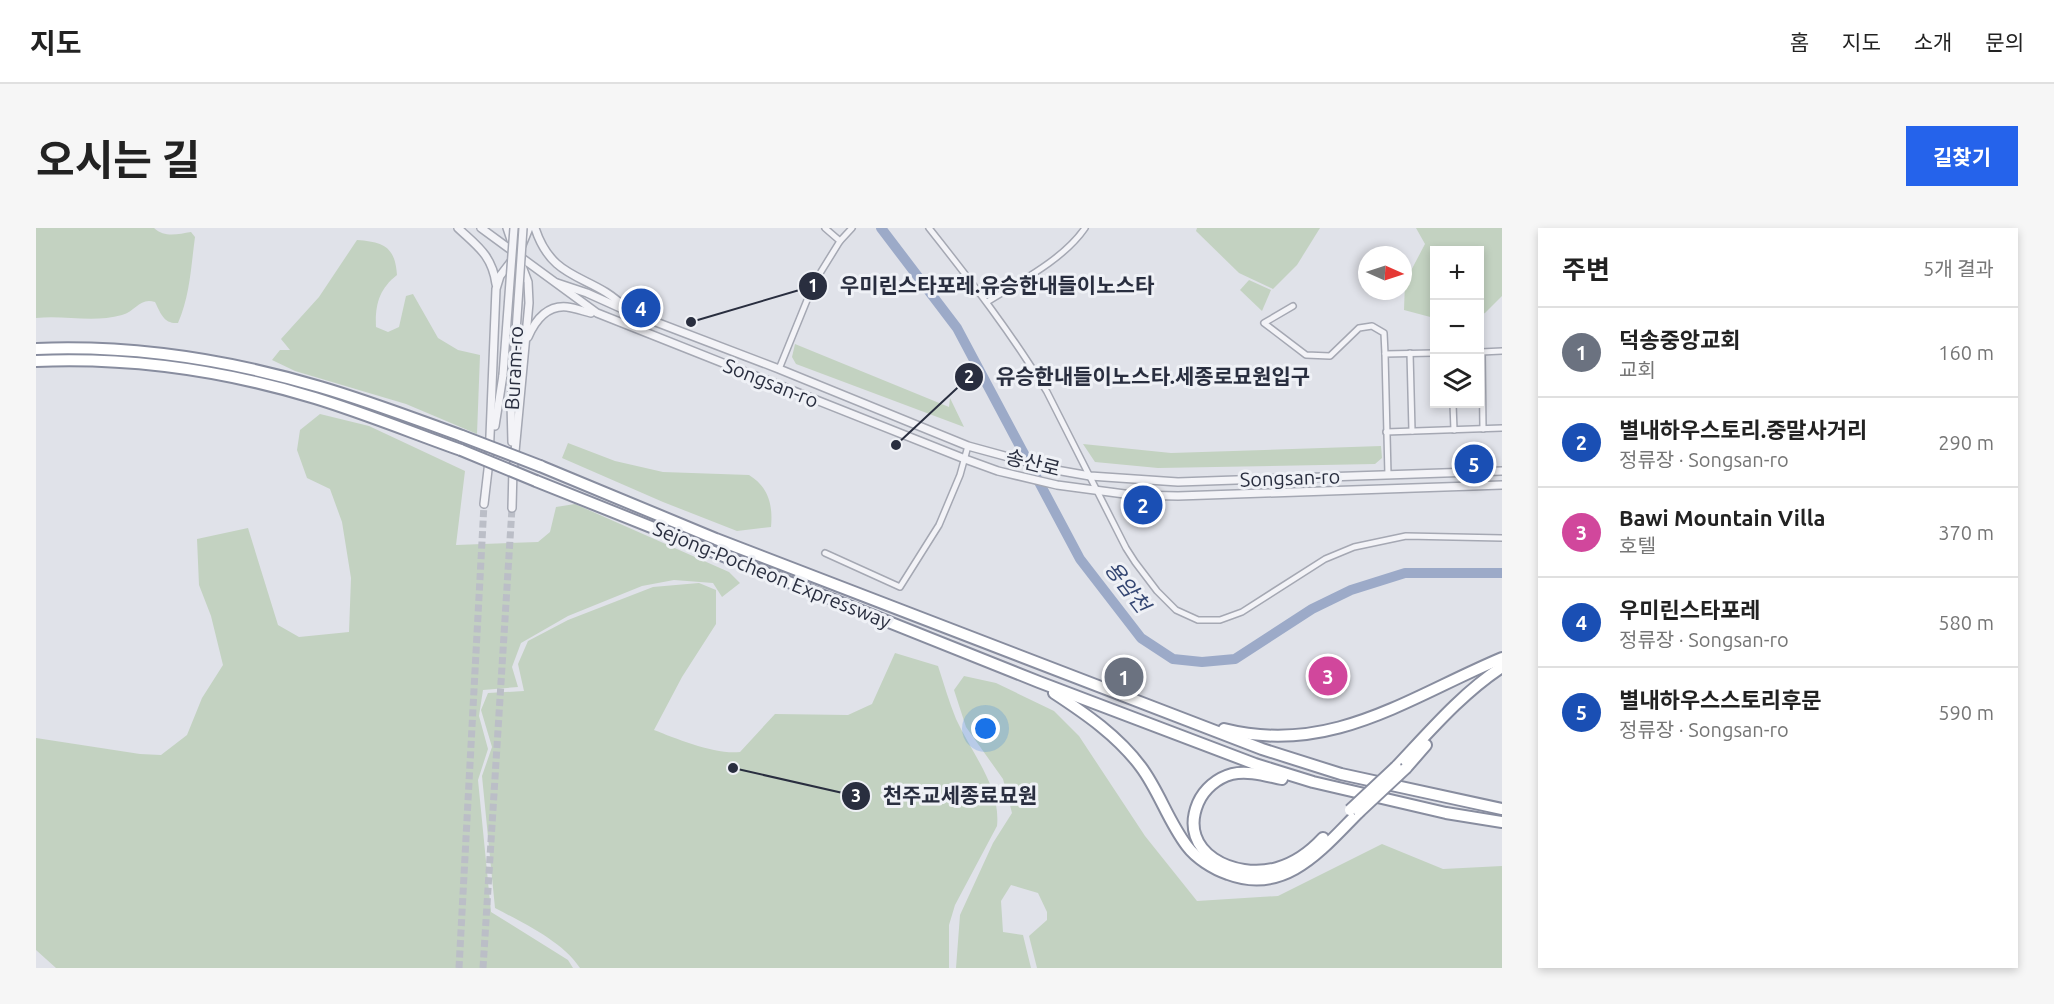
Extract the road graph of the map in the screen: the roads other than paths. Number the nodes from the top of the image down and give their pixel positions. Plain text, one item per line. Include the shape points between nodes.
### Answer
1 (458, 228) edge
2 (507, 228) edge
3 (514, 228) edge
4 (523, 228) edge
5 (529, 228) edge
6 (535, 228) edge
7 (825, 228) edge
8 (852, 228) edge
9 (929, 228) edge
10 (1085, 228) edge
11 (481, 229) edge
12 (840, 241) junction
13 (517, 255) junction
14 (552, 281) junction
15 (496, 289) junction
16 (987, 302) junction
17 (1293, 306) dead end
18 (627, 311) junction
19 (597, 314) junction
20 (524, 345) junction
21 (36, 349) edge
22 (1502, 351) edge
23 (1484, 352) edge
24 (1410, 353) junction
25 (1430, 353) edge
26 (1385, 354) junction
27 (1481, 354) edge
28 (36, 361) edge
29 (779, 369) junction
30 (318, 393) junction
31 (1453, 408) edge
32 (1502, 428) edge
33 (1483, 429) junction
34 (1454, 430) junction
35 (1412, 431) junction
36 (1386, 432) junction
37 (968, 446) junction
38 (988, 452) joint
39 (965, 459) junction
40 (489, 460) junction
41 (998, 471) joint
42 (1502, 471) edge
43 (1078, 474) joint
44 (513, 475) junction
45 (1388, 475) junction
46 (1090, 476) junction
47 (1502, 485) edge
48 (1085, 489) joint
49 (1098, 491) junction
50 (484, 504) tunnel mouth
51 (512, 508) tunnel mouth
52 (1502, 538) edge
53 (825, 553) dead end
54 (1502, 658) edge
55 (1502, 667) edge
56 (1502, 675) edge
57 (1039, 682) junction
58 (1177, 717) junction
59 (1401, 767) junction
60 (1313, 782) junction
61 (1502, 809) edge
62 (1354, 811) junction
63 (1502, 822) edge

1 - 15 street via 486,254
2 - 13 street
3 - 40 street, Buram-ro, bridge via 503,375
4 - 44 street, Buram-ro, bridge via 511,403
5 - 13 street
6 - 18 street via 550,259 568,273 614,296
7 - 12 street
8 - 12 street
9 - 16 street
10 - 16 street via 1076,241 1037,271
11 - 13 street, Songsan-ro
12 - 29 street via 814,283
13 - 14 street, Songsan-ro
13 - 15 street via 500,276
13 - 20 street via 528,282
14 - 18 street, Songsan-ro
14 - 19 street, Songsan-ro
15 - 40 street
16 - 46 street via 1047,392
17 - 26 street via 1264,323 1306,355 1330,356 1359,328 1372,326 1384,333
18 - 29 street, Songsan-ro
19 - 20 street via 567,307 551,309 537,319
19 - 39 street, Songsan-ro
20 - 44 street
21 - 30 highway, Sejong-Pocheon Expressway via 149,352 201,360 256,370
22 - 23 street
24 - 25 street
24 - 26 street
24 - 35 street
26 - 36 street
27 - 33 street
28 - 30 highway, Sejong-Pocheon Expressway via 77,359 190,369
29 - 37 street, Songsan-ro
30 - 57 highway, Sejong-Pocheon Expressway, bridge
30 - 58 highway, Sejong-Pocheon Expressway, bridge via 462,436
31 - 34 street
32 - 33 street
33 - 34 street
34 - 35 street
35 - 36 street
36 - 45 street
37 - 38 street, Songsan-ro
37 - 39 street
38 - 43 street, 송산로
39 - 41 street, Songsan-ro
39 - 53 street via 939,525 900,587
40 - 50 street, Buram-ro
41 - 48 street, 송산로
42 - 45 street, Songsan-ro
43 - 46 street, Songsan-ro
44 - 51 street, Buram-ro
45 - 46 street, Songsan-ro via 1178,482
46 - 49 street
47 - 49 street, Songsan-ro via 1178,496
48 - 49 street, Songsan-ro
49 - 52 street via 1126,548 1157,591 1176,610 1198,620 1220,620 1242,612 1324,560 1354,547 1406,536
54 - 58 highway via 1409,703 1339,729 1265,735
55 - 59 highway via 1486,677
56 - 59 highway
57 - 60 highway, Sejong-Pocheon Expressway
57 - 62 highway via 1120,742 1142,768 1188,847 1221,872 1256,879 1284,875 1314,857
58 - 61 highway, Sejong-Pocheon Expressway via 1341,774
59 - 62 highway, bridge
60 - 62 highway via 1243,773 1217,781 1204,792 1197,807 1194,825 1198,841 1208,855 1226,866 1245,871 1266,870 1303,856
60 - 63 highway, Sejong-Pocheon Expressway

